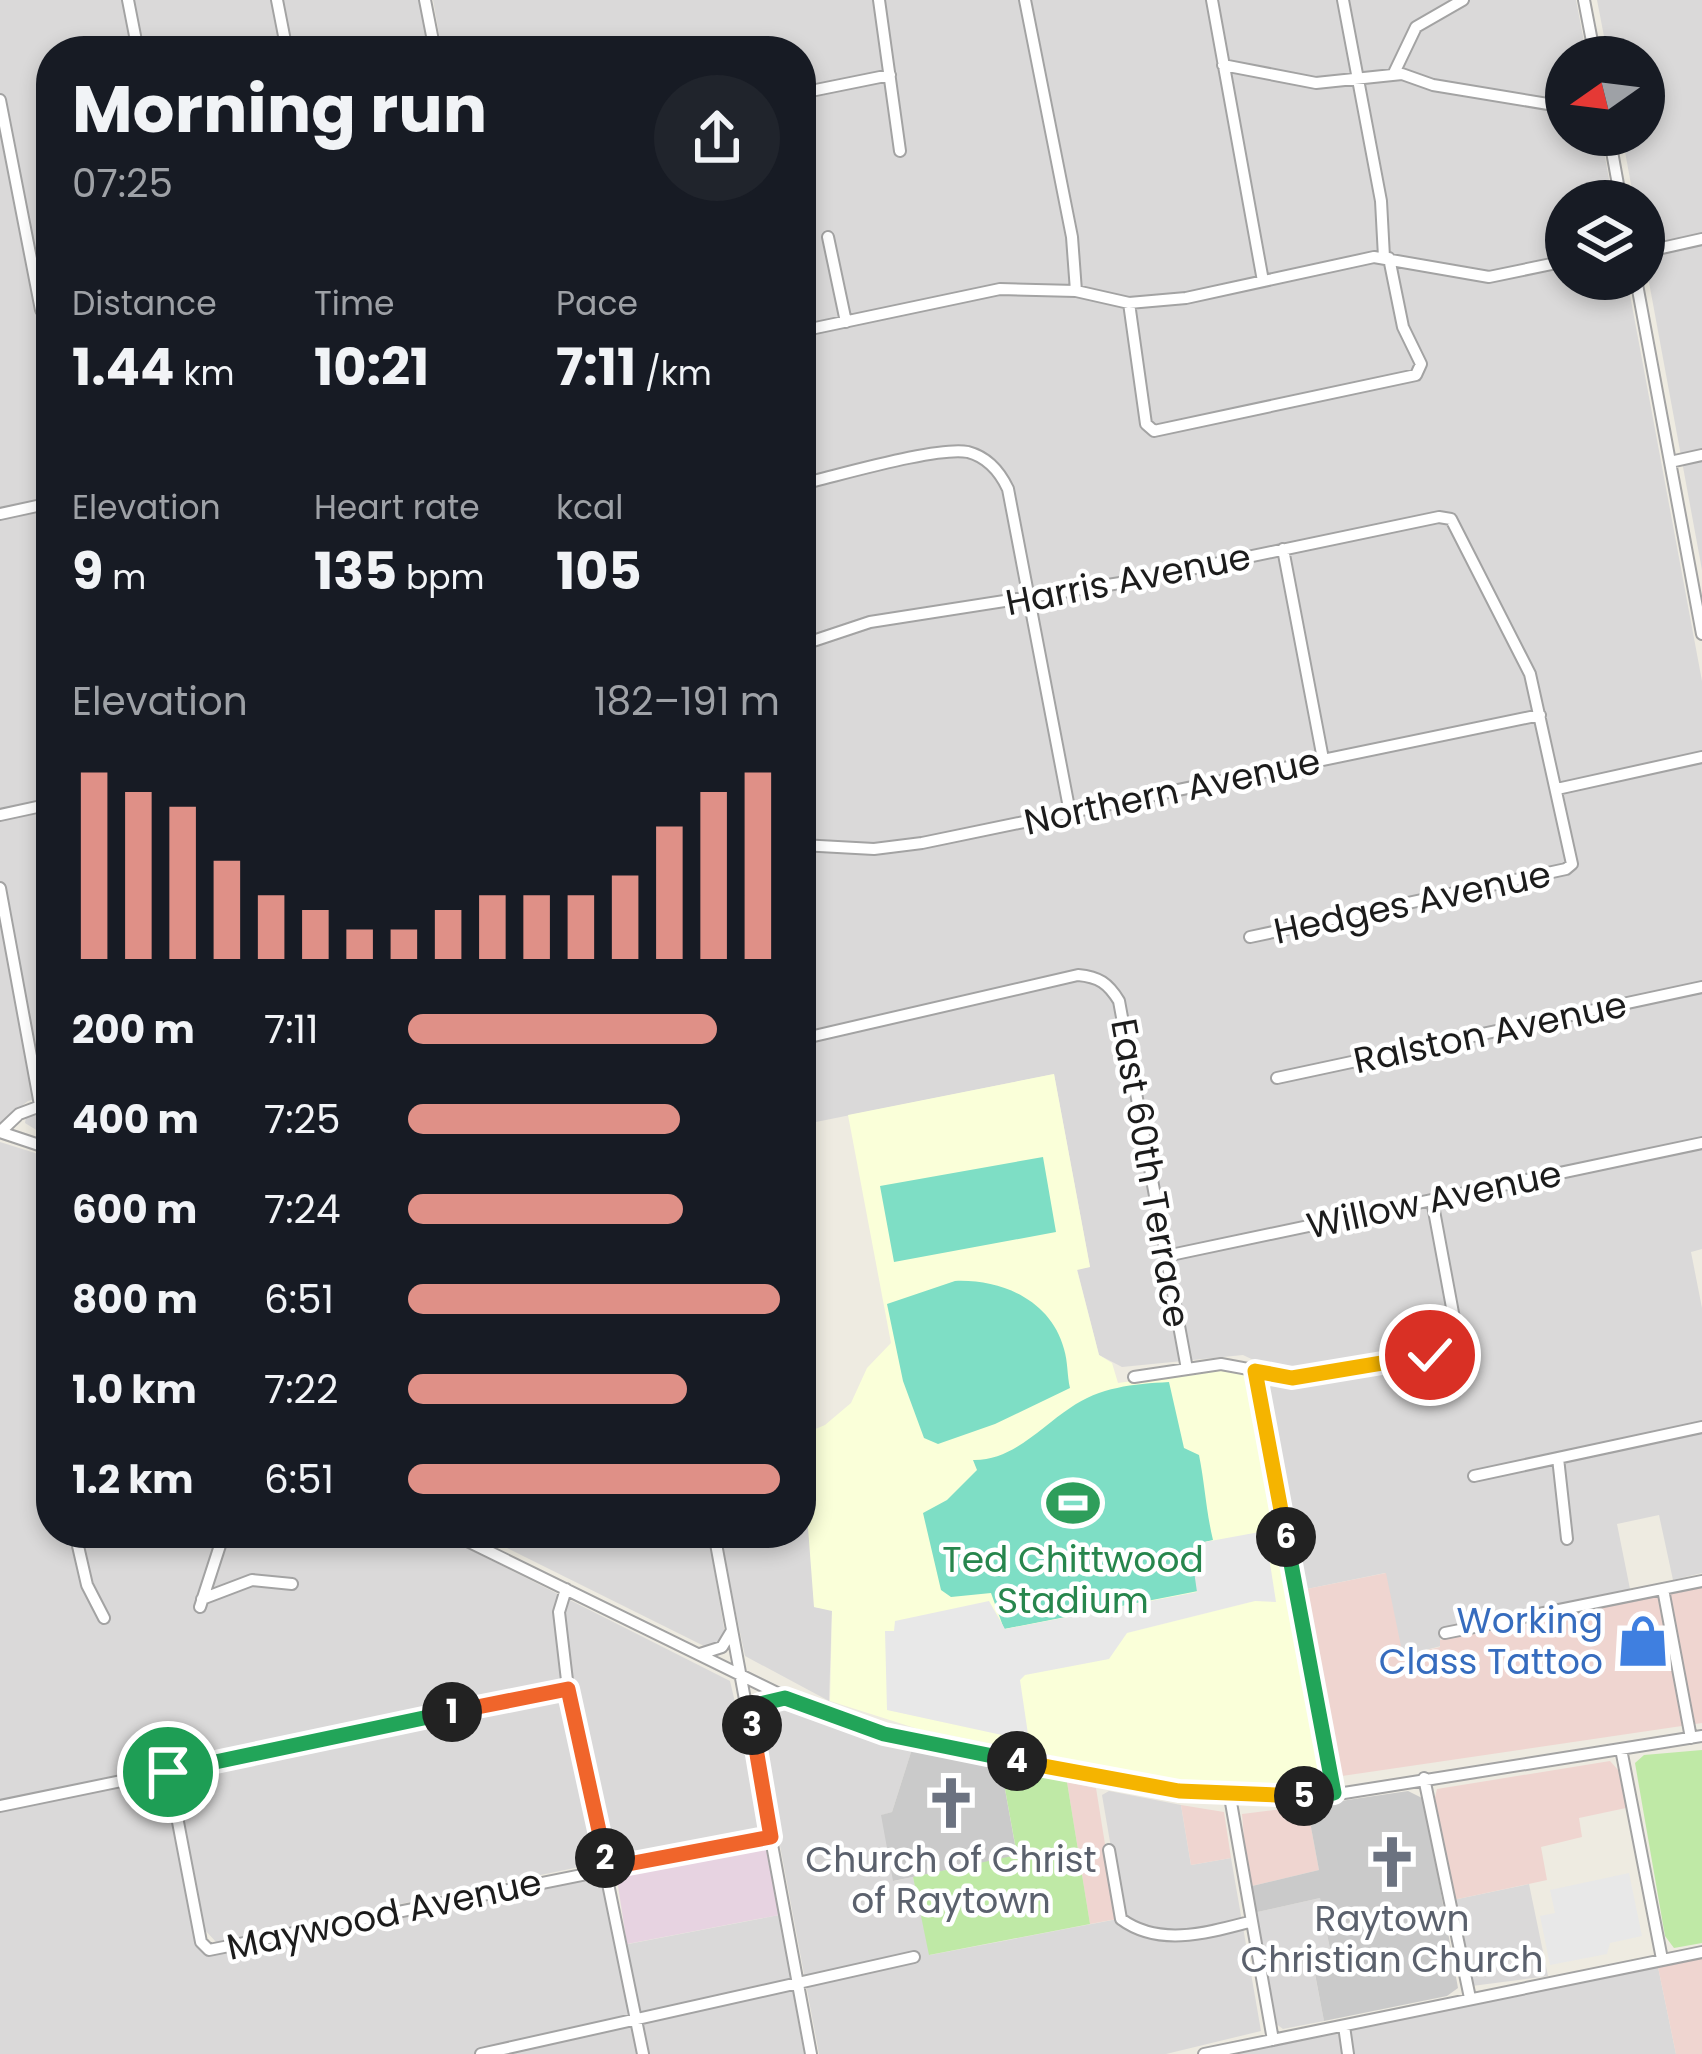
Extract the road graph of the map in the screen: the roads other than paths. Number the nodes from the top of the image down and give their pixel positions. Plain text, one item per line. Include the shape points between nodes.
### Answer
1 (128, 0) edge
2 (277, 0) edge
3 (425, 0) edge
4 (879, 0) edge
5 (1025, 0) edge
6 (1212, 0) edge
7 (1343, 0) edge
8 (1463, 0) edge
9 (1587, 1) edge
10 (135, 36) edge
11 (284, 36) edge
12 (432, 36) edge
13 (1592, 36) edge
14 (1223, 65) junction
15 (1394, 73) junction
16 (890, 76) junction
17 (1359, 82) junction
18 (816, 90) edge
19 (0, 100) edge
20 (1545, 104) edge
21 (900, 152) dead end
22 (828, 237) dead end
23 (1702, 239) edge
24 (1665, 247) edge
25 (1386, 258) junction
26 (1545, 265) edge
27 (1263, 281) junction
28 (36, 284) edge
29 (1076, 291) junction
30 (1640, 300) edge
31 (1129, 303) junction
32 (846, 322) junction
33 (816, 329) edge
34 (1702, 455) edge
35 (1670, 462) junction
36 (816, 481) edge
37 (36, 506) edge
38 (0, 514) edge
39 (1283, 549) junction
40 (1028, 599) junction
41 (1702, 634) edge
42 (816, 640) edge
43 (1540, 716) junction
44 (1702, 758) edge
45 (1323, 759) junction
46 (1557, 789) junction
47 (36, 807) edge
48 (1070, 813) junction
49 (0, 815) edge
50 (816, 845) edge
51 (0, 888) edge
52 (1250, 937) dead end
53 (1702, 987) edge
54 (816, 1036) edge
55 (36, 1060) edge
56 (1277, 1078) dead end
57 (36, 1107) edge
58 (0, 1132) edge
59 (1702, 1143) edge
60 (36, 1144) edge
61 (1432, 1200) junction
62 (1166, 1256) junction
63 (1187, 1369) junction
64 (1255, 1371) junction
65 (1134, 1377) dead end
66 (1702, 1427) edge
67 (1558, 1458) junction
68 (1474, 1476) dead end
69 (1567, 1539) dead end
70 (78, 1548) edge
71 (219, 1548) edge
72 (482, 1548) edge
73 (717, 1548) edge
74 (1702, 1581) edge
75 (292, 1584) dead end
76 (566, 1588) junction
77 (1663, 1589) junction
78 (104, 1618) dead end
79 (732, 1629) junction
80 (1444, 1634) dead end
81 (697, 1654) junction
82 (741, 1677) junction
83 (568, 1689) junction
84 (785, 1698) junction
85 (751, 1730) junction
86 (1696, 1737) edge
87 (1621, 1749) junction
88 (165, 1754) dead end
89 (168, 1772) junction
90 (1424, 1778) junction
91 (1334, 1793) junction
92 (1230, 1797) junction
93 (0, 1806) edge
94 (771, 1837) junction
95 (1109, 1850) dead end
96 (607, 1868) junction
97 (1249, 1922) junction
98 (1702, 1952) edge
99 (914, 1957) dead end
100 (1662, 1960) junction
101 (799, 1986) junction
102 (1469, 1998) junction
103 (637, 2022) junction
104 (1344, 2026) junction
105 (1273, 2040) junction
106 (1255, 2049) edge
107 (482, 2054) edge
108 (643, 2054) edge
109 (811, 2054) edge
110 (1204, 2054) edge
111 (1348, 2054) edge

1 - 10 street
2 - 11 street
3 - 12 street
4 - 16 street
5 - 29 street
6 - 14 street
7 - 17 street
8 - 15 street via 1416,27
9 - 13 street
14 - 17 street via 1316,83
14 - 27 street
15 - 17 street
15 - 20 street
16 - 18 street
16 - 21 street
17 - 25 street
19 - 28 street
22 - 32 street
23 - 24 street
25 - 26 street via 1458,276
25 - 27 street
25 - 31 street via 1421,369 1416,375 1150,430
27 - 31 street
29 - 31 street
29 - 32 street via 1000,290
30 - 35 street
32 - 33 street
34 - 35 street
35 - 41 street
36 - 40 street via 953,451 990,464 1008,489
37 - 38 street
39 - 40 street, Harris Avenue
39 - 43 street, Harris Avenue via 1439,517 1455,523 1518,640
39 - 45 street
40 - 42 street, Harris Avenue via 893,617
40 - 48 street
43 - 45 street, Northern Avenue
43 - 46 street
44 - 46 street
45 - 48 street, Northern Avenue
46 - 52 street, Hedges Avenue via 1572,864 1566,869
47 - 49 street
48 - 50 street, Northern Avenue via 898,846
51 - 55 street
53 - 56 street, Ralston Avenue
54 - 62 street, East 60th Terrace via 1078,975 1105,982 1119,1001
57 - 58 street
58 - 60 street
59 - 61 street, Willow Avenue
61 - 62 street, Willow Avenue
61 - 64 street via 1456,1329 1447,1346 1292,1378
62 - 63 street, East 60th Terrace
63 - 64 street
63 - 65 street
64 - 91 street
66 - 67 street
67 - 68 street
67 - 69 street
70 - 78 street
71 - 75 street via 201,1603 252,1580
72 - 76 street
73 - 79 street
74 - 77 street
76 - 81 street
76 - 83 street via 559,1612
77 - 80 street
77 - 86 street
79 - 81 street via 722,1647
79 - 82 street
81 - 82 street
82 - 84 street
82 - 85 street
83 - 89 street
83 - 96 street
84 - 85 street via 760,1704
84 - 92 street via 884,1734
85 - 94 street
86 - 87 street
87 - 90 street
87 - 100 street
88 - 89 street
89 - 93 street
89 - 96 street, Maywood Avenue via 201,1942 209,1950
90 - 91 street
90 - 102 street
91 - 92 street
92 - 97 street
94 - 96 street, Maywood Avenue
94 - 101 street
95 - 97 street via 1127,1924 1178,1935
96 - 103 street
97 - 105 street
98 - 100 street
99 - 101 street
100 - 102 street
101 - 103 street
101 - 109 street
102 - 104 street
103 - 107 street
103 - 108 street
104 - 105 street
104 - 111 street
105 - 106 street
106 - 110 street

